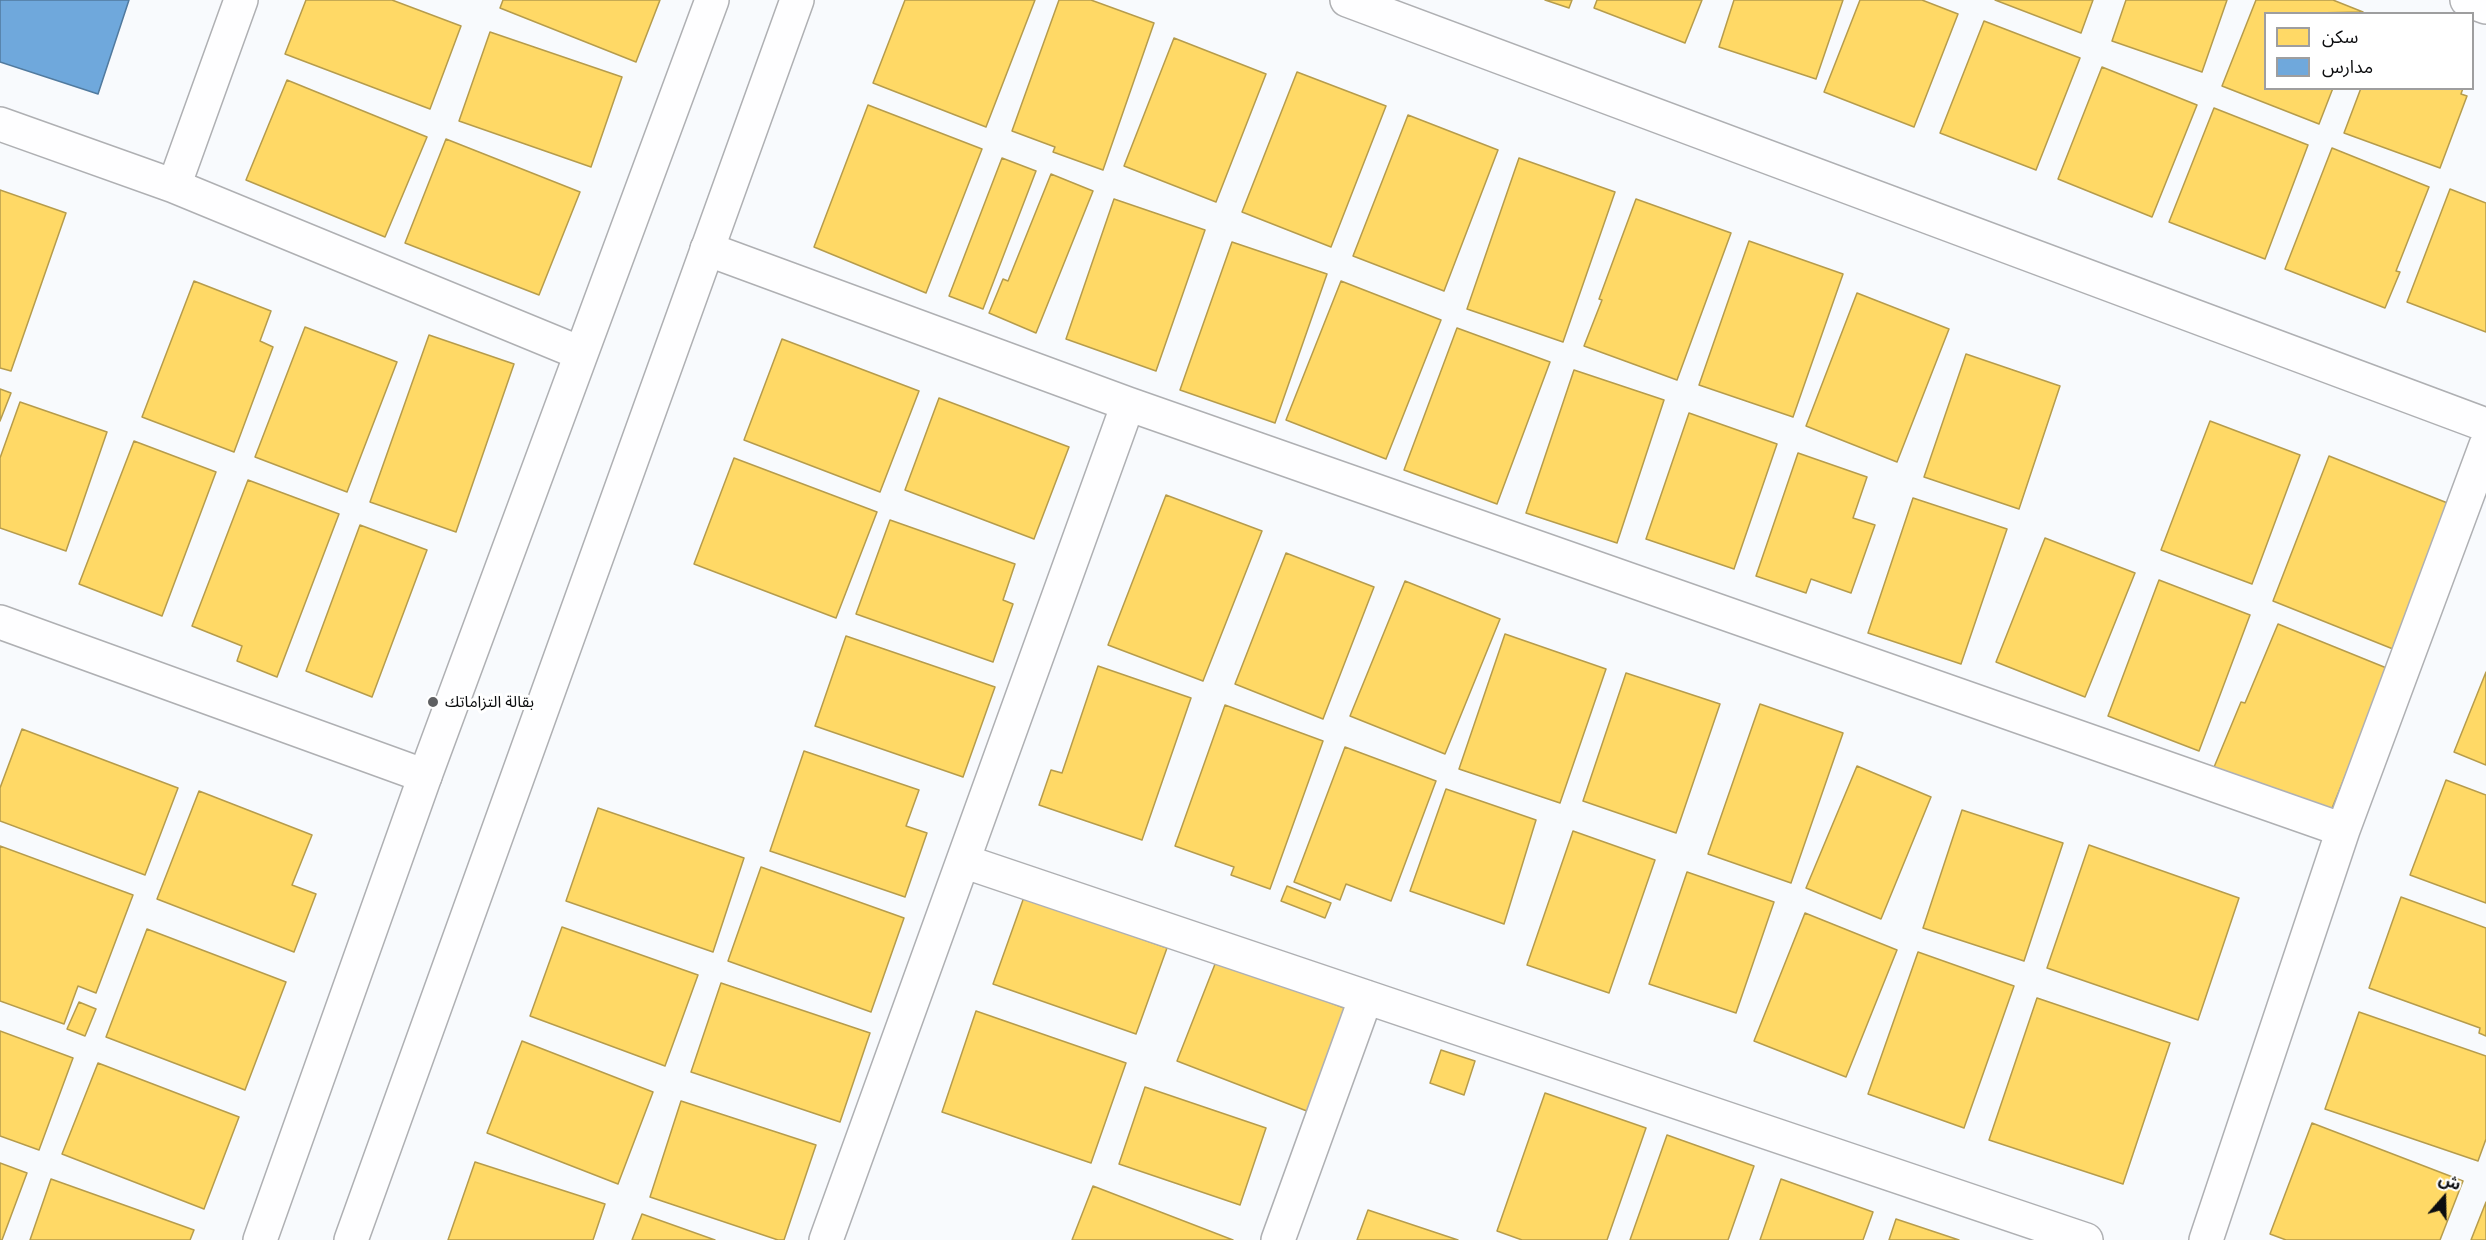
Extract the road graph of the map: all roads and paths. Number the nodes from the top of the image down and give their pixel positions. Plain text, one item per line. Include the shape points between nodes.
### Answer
1 (241, 0) edge
2 (712, 0) edge
3 (797, 0) edge
4 (1347, 0) edge
5 (2467, 0) edge
6 (2486, 7) edge
7 (0, 123) edge
8 (174, 186) junction
9 (707, 249) junction
10 (580, 353) junction
11 (1128, 404) junction
12 (2486, 425) edge
13 (2486, 444) edge
14 (0, 622) edge
15 (425, 776) junction
16 (2343, 830) junction
17 (963, 861) junction
18 (1366, 997) junction
19 (260, 1240) edge
20 (351, 1240) edge
21 (826, 1240) edge
22 (1278, 1240) edge
23 (2086, 1240) edge
24 (2206, 1240) edge

1 - 8 street
2 - 10 street
3 - 9 street
4 - 12 street
5 - 6 street
7 - 8 street
8 - 10 street
9 - 11 street
9 - 20 street
10 - 15 street
11 - 16 street
11 - 17 street
13 - 16 street
14 - 15 street
15 - 19 street
16 - 24 street
17 - 18 street
17 - 21 street
18 - 22 street
18 - 23 street

